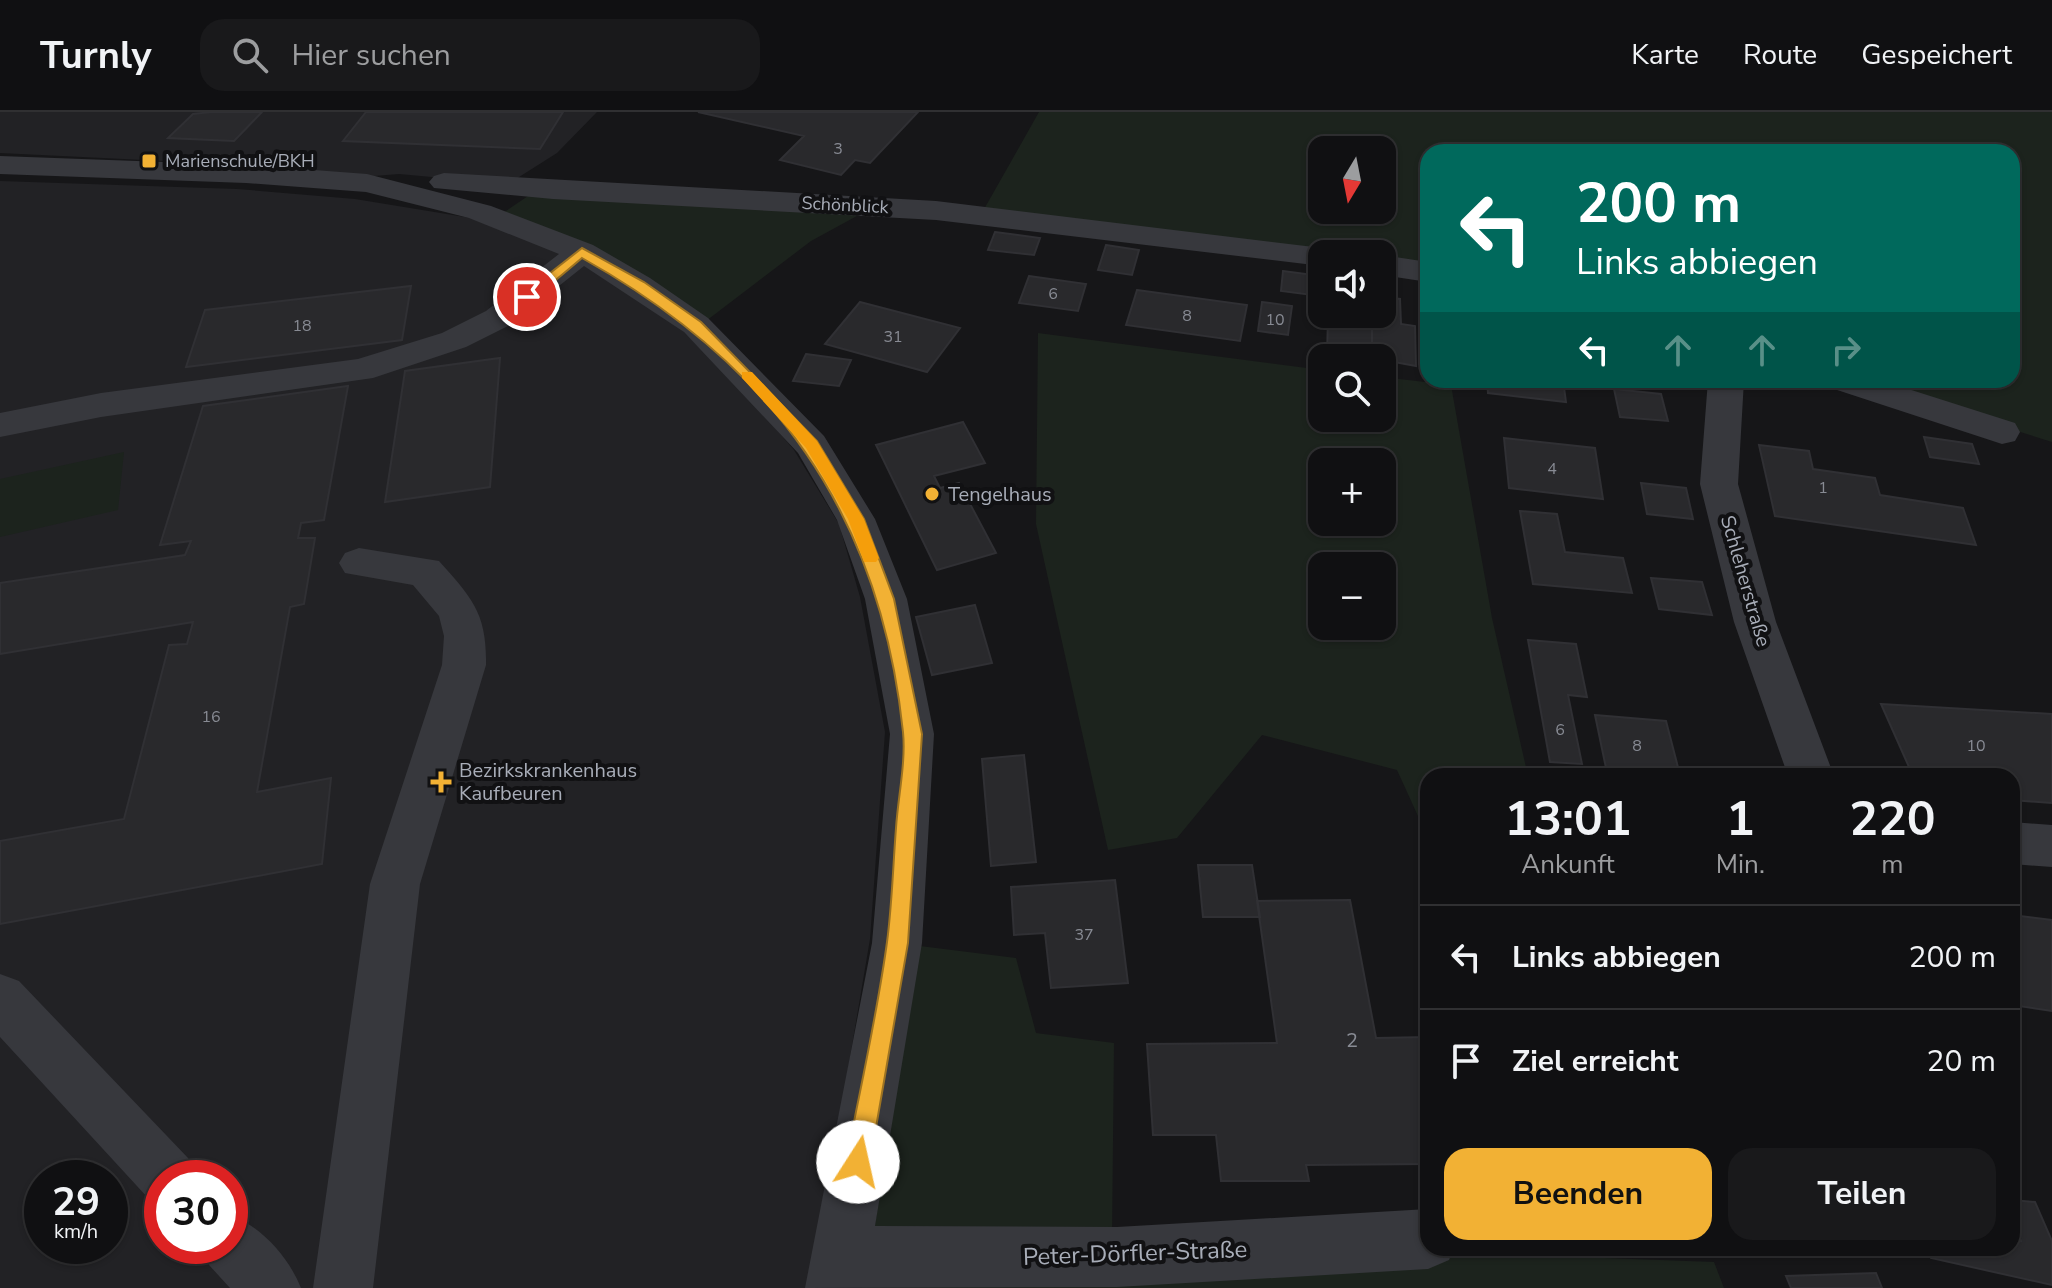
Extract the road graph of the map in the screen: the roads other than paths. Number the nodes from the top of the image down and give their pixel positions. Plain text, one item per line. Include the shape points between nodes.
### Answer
1 (0, 165) edge
2 (367, 183) junction
3 (582, 252) junction
4 (1308, 255) edge
5 (1396, 267) edge
6 (1420, 271) edge
7 (1725, 388) edge
8 (1867, 388) edge
9 (0, 425) edge
10 (2002, 432) dead end
11 (359, 563) dead end
12 (1808, 768) edge
13 (2020, 844) edge
14 (2052, 846) edge
15 (0, 999) edge
16 (151, 1160) edge
17 (1420, 1239) edge
18 (248, 1263) edge
19 (838, 1272) edge
20 (271, 1288) edge
21 (343, 1288) edge

1 - 2 street
2 - 3 street via 480,212
2 - 4 street, Schönblick via 397,178 596,194 879,206 1096,225
3 - 9 street via 498,318 454,340 361,370 101,405
3 - 19 street via 696,325 811,445 856,519 886,599 912,734 897,943
5 - 6 street
7 - 12 street, Schleherstraße via 1719,484 1755,622
8 - 10 street
11 - 21 street via 425,572 458,610 465,636 454,703 395,884
13 - 14 street
15 - 16 street
17 - 19 street, Peter-Dörfler-Straße
18 - 20 street

